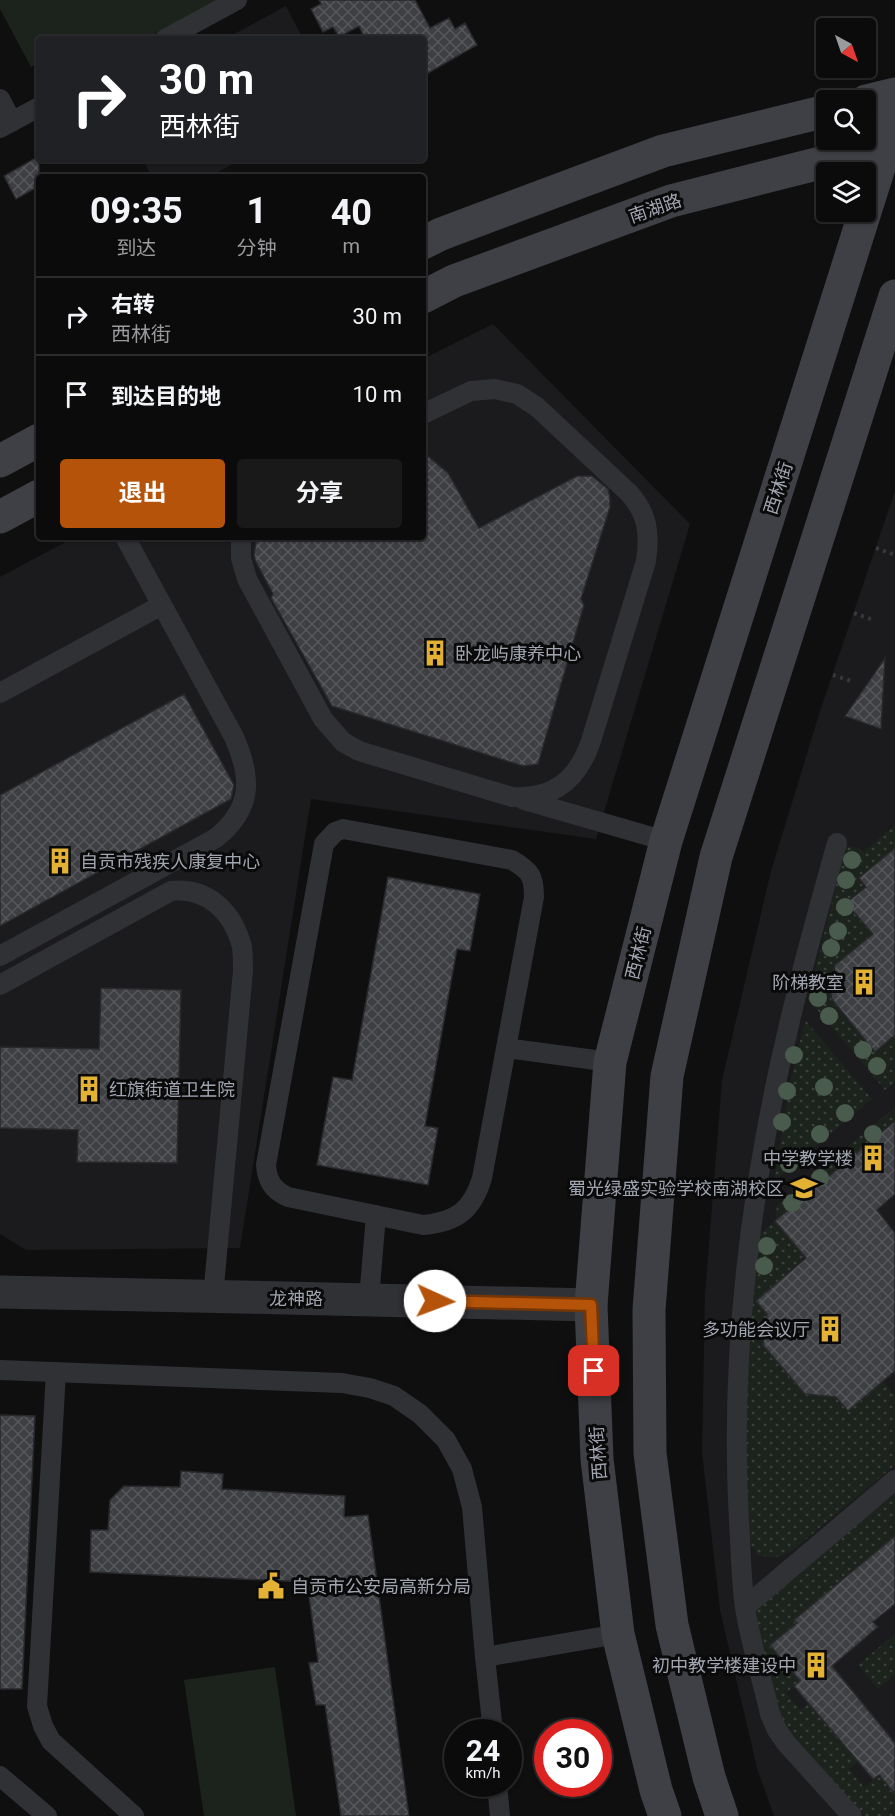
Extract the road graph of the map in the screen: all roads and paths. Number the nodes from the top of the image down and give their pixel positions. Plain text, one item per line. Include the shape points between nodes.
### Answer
1 (237, 0) edge
2 (171, 36) edge
3 (895, 94) edge
4 (0, 99) edge
5 (876, 99) edge
6 (36, 109) edge
7 (816, 113) edge
8 (6, 125) edge
9 (892, 136) edge
10 (426, 242) edge
11 (426, 295) edge
12 (895, 296) edge
13 (426, 413) edge
14 (36, 442) edge
15 (0, 461) edge
16 (36, 498) edge
17 (0, 517) edge
18 (126, 540) edge
19 (241, 540) edge
20 (876, 548) dead end
21 (895, 555) edge
22 (162, 605) junction
23 (854, 613) dead end
24 (873, 620) dead end
25 (833, 675) dead end
26 (851, 681) dead end
27 (0, 693) edge
28 (512, 797) junction
29 (666, 841) junction
30 (837, 843) dead end
31 (0, 956) edge
32 (0, 985) edge
33 (506, 1048) junction
34 (610, 1062) junction
35 (376, 1215) junction
36 (0, 1292) edge
37 (213, 1297) junction
38 (369, 1299) junction
39 (591, 1305) junction
40 (0, 1370) edge
41 (56, 1372) junction
42 (895, 1480) edge
43 (745, 1607) junction
44 (618, 1634) junction
45 (485, 1657) junction
46 (492, 1719) edge
47 (0, 1776) edge
48 (498, 1797) edge
49 (42, 1814) edge
50 (134, 1816) edge
51 (500, 1816) edge
52 (665, 1816) edge
53 (722, 1816) edge
54 (852, 1816) edge

1 - 2 lane
3 - 5 main road
4 - 8 lane
6 - 8 lane
7 - 10 main road via 663,151
9 - 11 main road, 南湖路 via 670,201 454,281
9 - 29 main road, 西林街
12 - 53 main road via 716,857 667,1076 649,1310 650,1453 672,1625
13 - 28 lane via 471,391 495,389 516,394 537,407 629,493 638,502 647,523 646,561 585,759 558,788 536,797
14 - 15 main road
16 - 17 main road
18 - 22 lane
19 - 28 lane via 247,579 335,735 359,751
20 - 21 path
22 - 27 lane
22 - 31 lane via 242,755 246,786 238,816 216,838
23 - 24 path
25 - 26 path
28 - 29 lane
29 - 34 main road, 西林街
30 - 43 lane via 779,1067 746,1262 737,1426
32 - 37 lane via 171,891 202,893 227,916 242,949 243,971
33 - 34 lane
33 - 35 lane via 482,1178 470,1206 442,1223 423,1225
33 - 35 lane via 534,897 530,874 512,860 343,829 335,831 324,844 266,1177 279,1193 288,1197
34 - 39 main road, 西林街
35 - 38 lane
36 - 37 street, 龙神路
37 - 38 street, 龙神路
38 - 39 street, 龙神路
39 - 44 main road, 西林街 via 597,1459
40 - 41 lane
41 - 45 lane via 342,1383 394,1396 420,1414 446,1440 462,1469 472,1507
41 - 50 lane via 37,1706 51,1741
42 - 43 lane
43 - 54 lane via 777,1730
44 - 45 lane
44 - 52 main road, 西林街
45 - 46 lane
47 - 49 lane
48 - 51 lane

